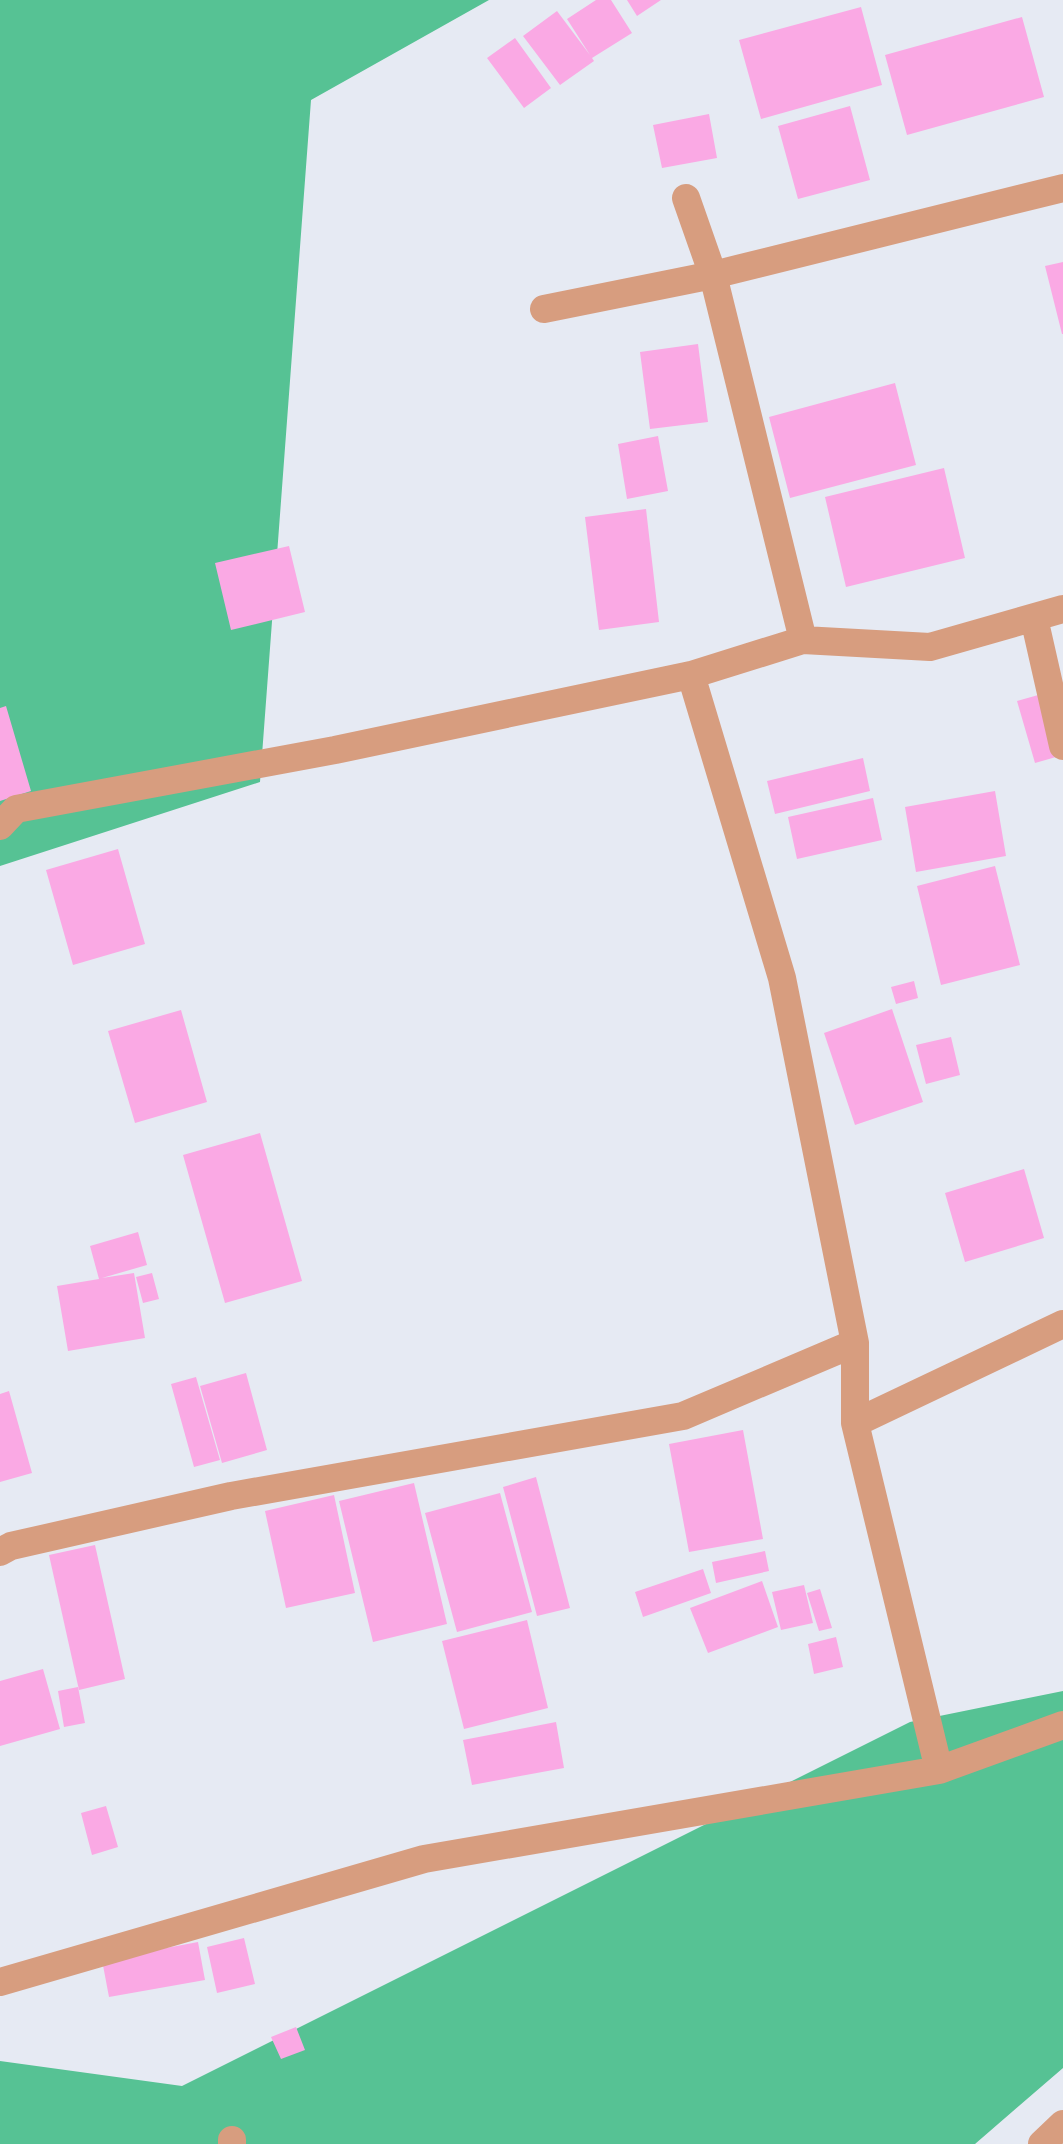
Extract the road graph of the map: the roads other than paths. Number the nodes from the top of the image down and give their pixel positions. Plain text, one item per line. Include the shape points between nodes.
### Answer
1 (1063, 188) edge
2 (686, 198) dead end
3 (713, 275) junction
4 (544, 309) dead end
5 (1063, 609) edge
6 (1034, 618) junction
7 (802, 640) junction
8 (691, 675) junction
9 (1063, 746) edge
10 (0, 826) edge
11 (1063, 1324) edge
12 (854, 1343) junction
13 (855, 1423) junction
14 (0, 1552) edge
15 (1063, 1725) edge
16 (939, 1770) junction
17 (0, 1982) edge
18 (1063, 2124) edge
19 (1042, 2144) edge

1 - 3 street
2 - 3 street
3 - 4 street
3 - 7 street
5 - 6 street
6 - 7 street via 930,647
6 - 9 street
7 - 8 street
8 - 10 street via 334,750 16,809
8 - 12 street via 782,978
11 - 13 street
12 - 13 street
12 - 14 street via 683,1416 231,1496 11,1546
13 - 16 street
15 - 16 street
16 - 17 street via 424,1858
18 - 19 street

